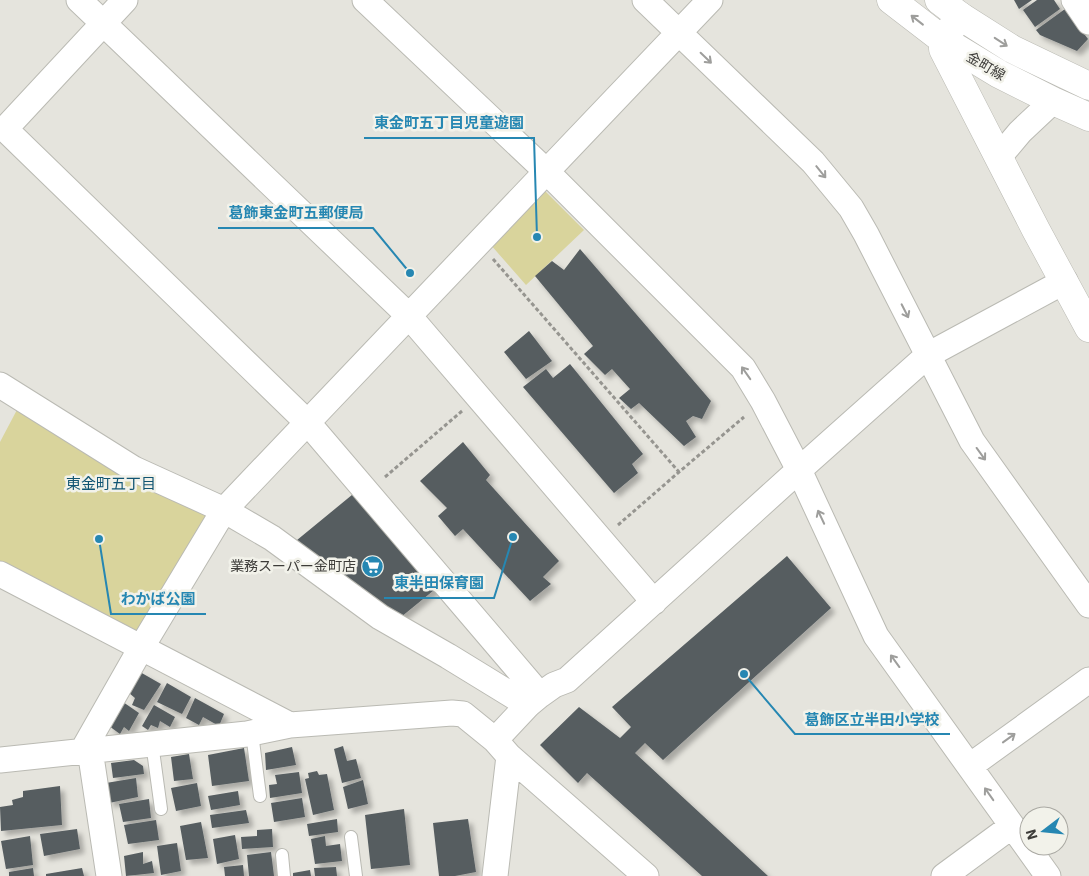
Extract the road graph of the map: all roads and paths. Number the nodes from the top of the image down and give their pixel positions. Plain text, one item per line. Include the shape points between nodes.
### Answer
1 (79, 0) edge
2 (125, 0) edge
3 (365, 0) edge
4 (645, 0) edge
5 (710, 0) edge
6 (891, 0) edge
7 (1074, 0) edge
8 (949, 8) edge
9 (1089, 22) edge
10 (103, 23) junction
11 (679, 32) junction
12 (943, 40) junction
13 (1089, 86) edge
14 (1053, 101) junction
15 (1089, 117) edge
16 (2, 131) edge
17 (998, 157) junction
18 (547, 172) junction
19 (478, 242) junction
20 (1064, 281) junction
21 (409, 316) junction
22 (1089, 328) edge
23 (928, 356) junction
24 (0, 385) edge
25 (478, 397) junction
26 (763, 401) junction
27 (308, 423) junction
28 (799, 470) junction
29 (679, 472) junction
30 (367, 492) junction
31 (224, 510) junction
32 (600, 540) junction
33 (0, 574) edge
34 (654, 602) junction
35 (1089, 605) edge
36 (141, 648) junction
37 (1089, 680) edge
38 (534, 700) junction
39 (290, 725) junction
40 (252, 733) junction
41 (152, 743) junction
42 (502, 748) junction
43 (86, 750) junction
44 (0, 760) edge
45 (970, 766) junction
46 (260, 796) dead end
47 (161, 809) dead end
48 (1012, 826) junction
49 (351, 837) dead end
50 (282, 855) dead end
51 (109, 876) edge
52 (284, 876) edge
53 (356, 876) edge
54 (495, 876) edge
55 (646, 876) edge
56 (944, 876) edge
57 (1048, 876) edge

1 - 10 street
2 - 10 street
3 - 18 street
4 - 11 street
5 - 11 street
12 -> 6 main road, 金町線
7 - 9 street
8 - 12 main road
8 -> 13 main road, 金町線 via 1012,49
10 - 16 street
10 - 21 street
11 - 18 street
11 -> 23 street via 812,162 850,208
12 - 14 main road, 金町線 via 999,74
12 - 17 main road via 943,49
14 - 15 main road, 金町線
14 - 17 street
16 - 27 street
17 - 20 main road
18 - 19 street
26 -> 18 street via 743,368
19 - 21 street
19 - 29 path
20 - 22 main road
20 - 23 street
21 - 25 street
21 - 27 street
23 - 28 street
23 -> 35 street via 972,441
24 - 31 street via 134,469
25 - 30 path
25 - 32 street
26 - 28 street
26 - 29 path
27 - 30 street
27 - 31 street
28 - 34 street
45 -> 28 street via 876,636
29 - 32 path
30 - 38 street
31 - 36 street
31 - 38 street via 272,538 380,617
32 - 34 street
33 - 36 street
34 - 38 street via 567,680 554,684
36 - 39 street
36 - 43 street
45 -> 37 street
38 - 42 street
39 - 40 street
39 - 42 street via 463,714
40 - 41 street
40 - 46 lane
41 - 43 street
41 - 47 lane
42 - 54 street
42 - 55 street
43 - 44 street
43 - 51 street
48 -> 45 street
48 - 56 street
48 - 57 street
49 - 53 lane
50 - 52 lane

